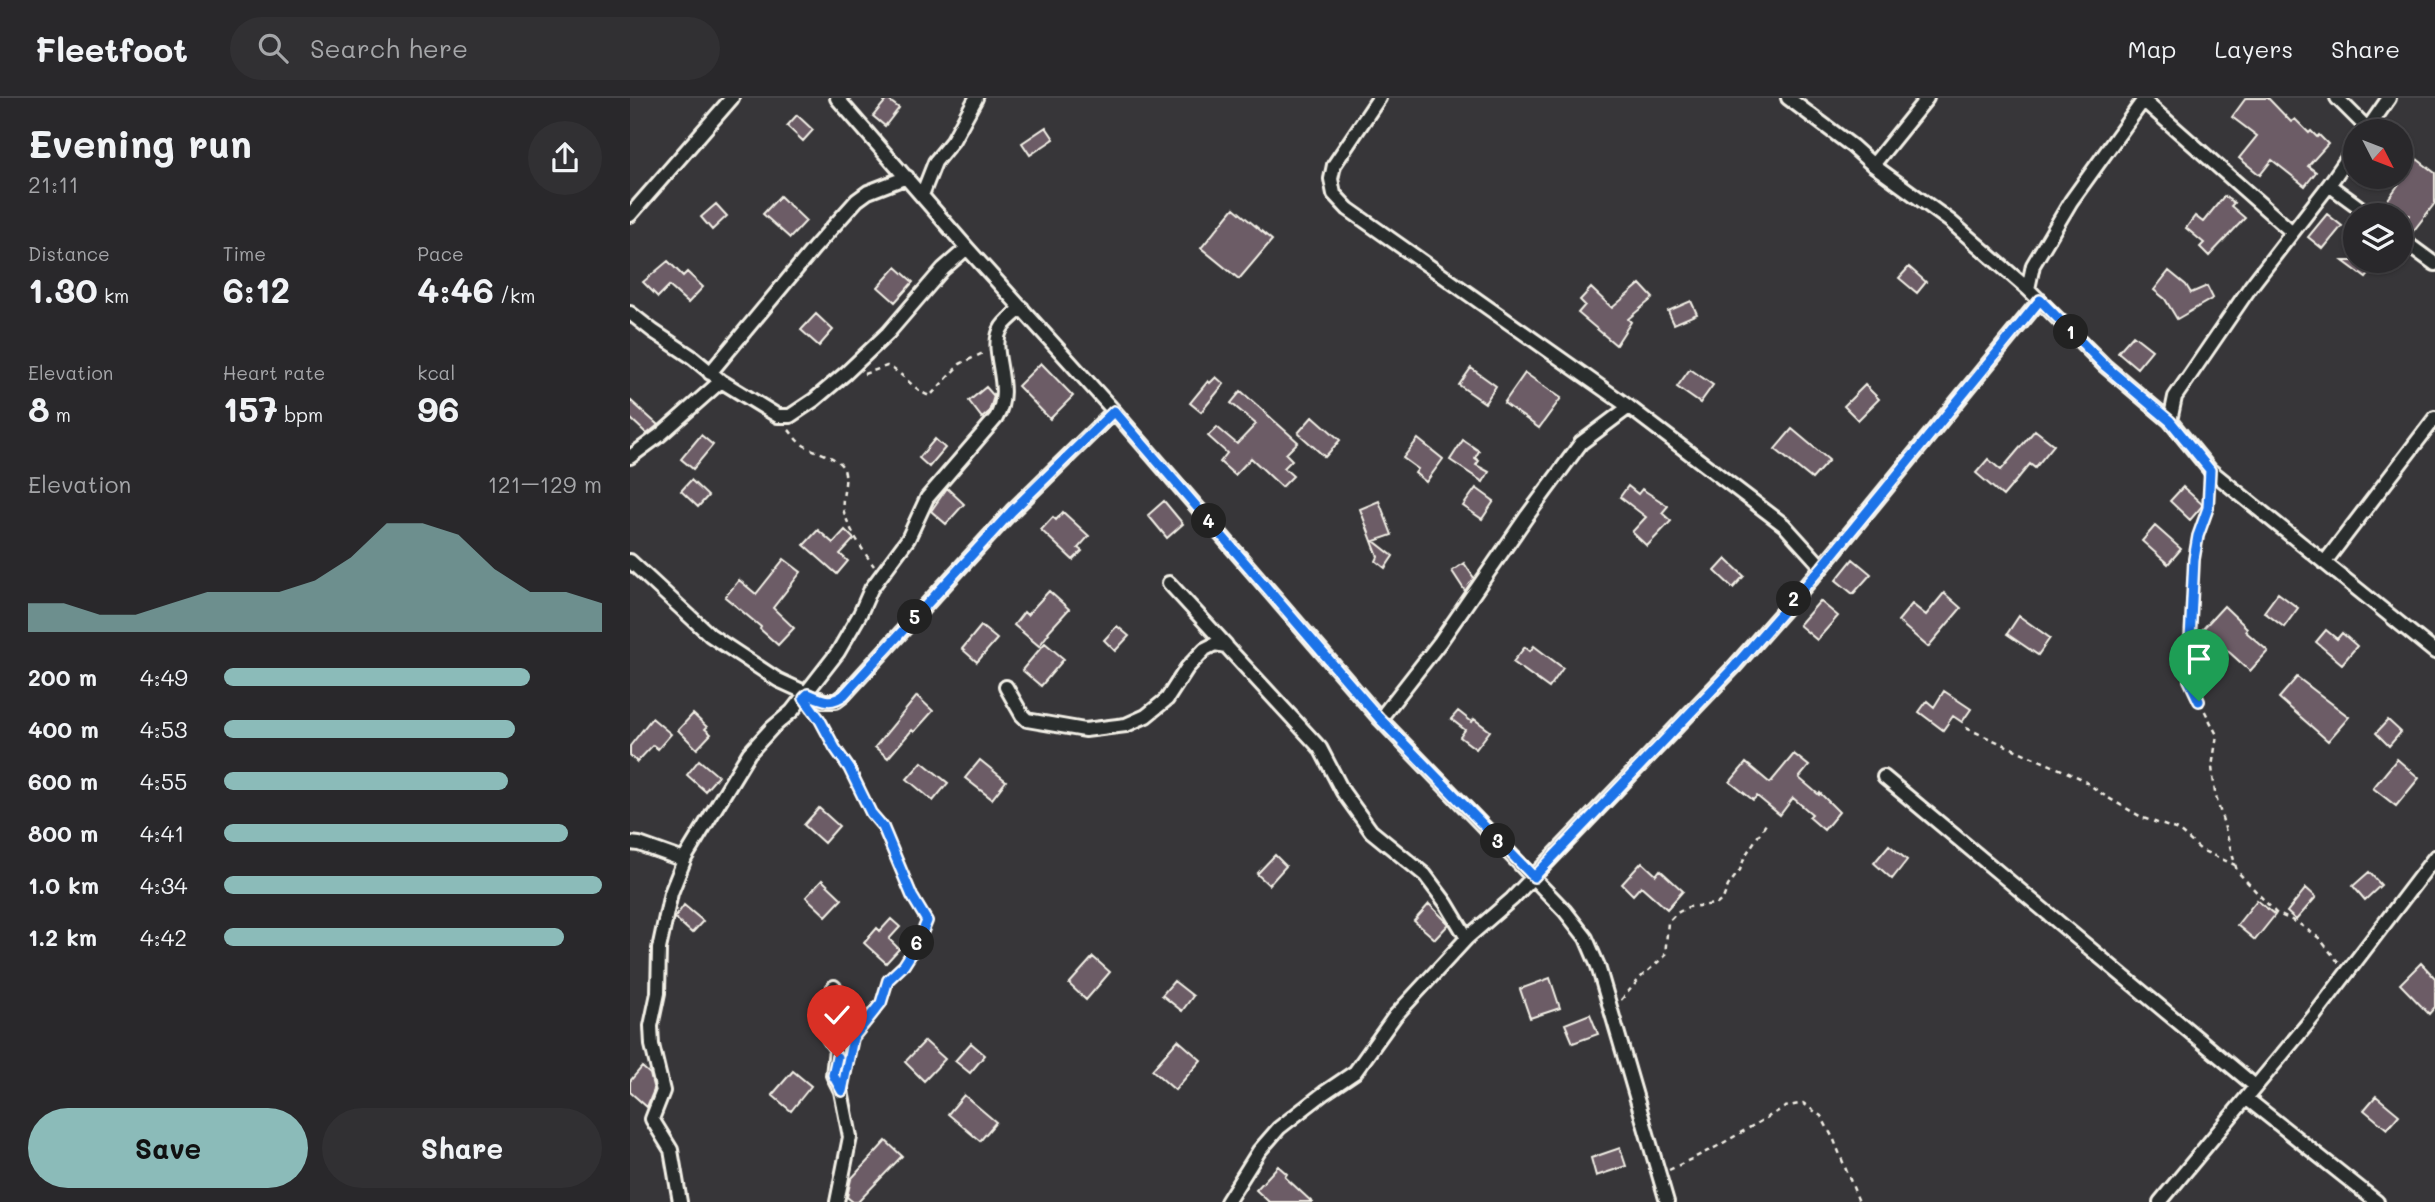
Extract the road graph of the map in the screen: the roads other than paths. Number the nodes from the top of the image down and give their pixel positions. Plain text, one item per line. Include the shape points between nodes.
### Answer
1 (732, 98) edge
2 (837, 98) edge
3 (976, 98) edge
4 (1379, 98) edge
5 (1788, 98) edge
6 (1927, 98) edge
7 (2337, 98) edge
8 (2389, 98) edge
9 (2144, 99) edge
10 (2357, 119) edge
11 (2375, 119) edge
12 (1873, 165) junction
13 (2343, 165) edge
14 (906, 177) junction
15 (2329, 185) junction
16 (922, 195) junction
17 (2354, 203) edge
18 (630, 215) edge
19 (2292, 232) junction
20 (967, 248) junction
21 (2413, 248) edge
22 (2435, 264) edge
23 (2028, 289) junction
24 (2040, 300) junction
25 (1022, 307) junction
26 (630, 313) edge
27 (710, 373) junction
28 (721, 382) junction
29 (1629, 408) junction
30 (1114, 411) junction
31 (2435, 418) edge
32 (2170, 421) junction
33 (630, 457) edge
34 (630, 561) edge
35 (2325, 562) junction
36 (1822, 567) junction
37 (1170, 583) dead end
38 (1226, 646) junction
39 (2435, 652) edge
40 (1006, 687) dead end
41 (806, 696) junction
42 (1380, 719) junction
43 (1884, 777) dead end
44 (630, 843) edge
45 (2435, 857) edge
46 (684, 860) junction
47 (1534, 877) junction
48 (1467, 938) junction
49 (834, 987) dead end
50 (2255, 1086) junction
51 (2246, 1098) junction
52 (680, 1202) edge
53 (837, 1202) edge
54 (1227, 1202) edge
55 (1667, 1202) edge
56 (2160, 1202) edge
57 (2377, 1202) edge

1 - 18 street
2 - 14 street
3 - 16 street via 935,162
4 - 29 street via 1334,165 1334,194 1348,209
5 - 12 street
6 - 12 street
7 - 10 street
8 - 11 street
9 - 19 street
9 - 23 street via 2045,243 2033,265
12 - 23 street via 1950,221
13 - 15 street
14 - 16 street
14 - 27 street via 857,200
15 - 17 street
15 - 19 street
16 - 20 street
19 - 32 street via 2175,397
20 - 25 street
20 - 28 street via 888,333 798,413 778,416
21 - 22 street
23 - 24 street
24 - 32 street via 2105,366
24 - 36 street
25 - 30 street
25 - 41 street via 997,339 1003,406 927,498 908,539 880,575 838,652
26 - 27 street
27 - 28 street
28 - 33 street
29 - 36 street via 1784,525
29 - 42 street via 1581,443
30 - 41 street via 1012,511 844,695 836,701
30 - 42 street
31 - 35 street
32 - 35 street via 2210,470
34 - 41 street via 710,635
35 - 39 street
36 - 47 street via 1734,667
37 - 38 street
38 - 40 street via 1215,644 1205,649 1167,699 1146,716 1105,729 1027,720
38 - 48 street via 1320,748 1371,831 1424,875
41 - 46 street via 749,752
42 - 47 street
43 - 50 street
44 - 46 street
45 - 50 street
46 - 52 street via 671,893 659,949 651,1027 663,1091 652,1119 671,1150
47 - 48 street
47 - 55 street via 1586,939 1598,966
48 - 54 street via 1395,1016 1355,1072 1279,1128
49 - 53 street via 829,1038 836,1049 833,1075 842,1091 850,1137
50 - 51 street
51 - 56 street
51 - 57 street

